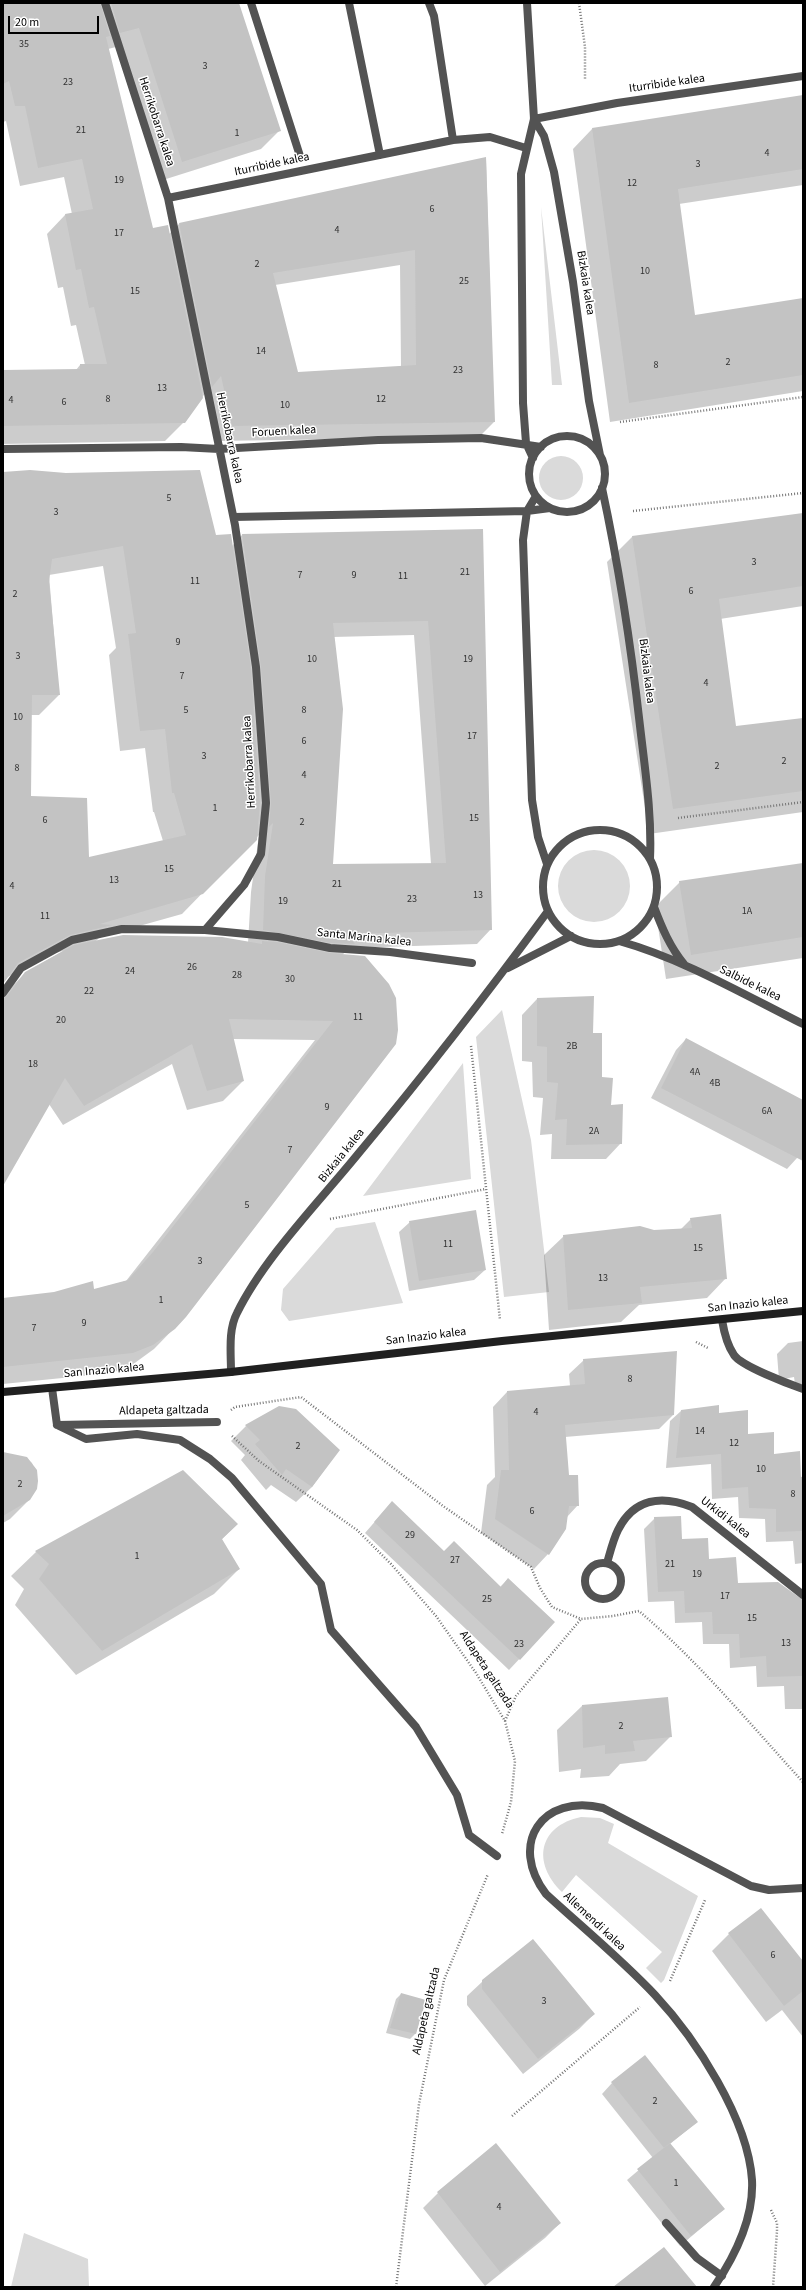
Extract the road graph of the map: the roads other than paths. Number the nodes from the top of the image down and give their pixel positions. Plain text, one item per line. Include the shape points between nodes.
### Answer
1 (105, 3) edge
2 (251, 3) edge
3 (349, 3) edge
4 (429, 3) edge
5 (527, 3) edge
6 (803, 76) edge
7 (534, 119) junction
8 (453, 140) junction
9 (526, 148) junction
10 (300, 156) dead end
11 (380, 156) junction
12 (168, 198) junction
13 (526, 443) junction
14 (541, 447) junction
15 (219, 449) junction
16 (3, 450) edge
17 (600, 455) junction
18 (532, 458) junction
19 (602, 488) junction
20 (536, 496) junction
21 (550, 508) junction
22 (527, 511) junction
23 (234, 517) junction
24 (650, 859) junction
25 (548, 864) junction
26 (654, 907) junction
27 (548, 912) junction
28 (205, 930) junction
29 (571, 936) junction
30 (619, 941) junction
31 (472, 963) dead end
32 (686, 966) junction
33 (506, 969) junction
34 (3, 993) edge
35 (803, 1024) edge
36 (803, 1311) edge
37 (722, 1320) junction
38 (231, 1372) junction
39 (52, 1388) junction
40 (803, 1389) edge
41 (3, 1392) edge
42 (217, 1422) road end
43 (57, 1425) junction
44 (607, 1563) junction
45 (803, 1595) edge
46 (496, 1856) road end
47 (803, 1888) edge
48 (666, 2223) dead end
49 (722, 2276) junction
50 (714, 2287) edge

1 - 12 street, Herrikobarra kalea
2 - 10 street
3 - 11 street
4 - 8 street via 434,16
5 - 7 street, Bizkaia kalea
6 - 7 street, Iturribide kalea via 618,103
7 - 9 street, Bizkaia kalea
7 - 17 street, Bizkaia kalea via 544,136 554,172 574,282 589,401
8 - 9 street, Iturribide kalea via 490,137
8 - 11 street, Iturribide kalea
9 - 13 street, Bizkaia kalea via 521,174 523,403
11 - 12 street, Iturribide kalea
12 - 15 street, Herrikobarra kalea
13 - 14 street, Foruen kalea
13 - 15 street, Foruen kalea via 481,438 371,440
13 - 18 street, Bizkaia kalea
14 - 17 street via 550,440 572,436 588,443
14 - 18 street
15 - 16 street, Foruen kalea via 181,447
15 - 23 street, Herrikobarra kalea
17 - 19 street via 605,477
18 - 20 street via 530,484
19 - 21 street via 591,503 574,512 561,512
19 - 24 street, Bizkaia kalea via 632,651 652,824
20 - 21 street
20 - 22 street
21 - 22 street
22 - 23 street
22 - 25 street via 523,540 532,800 538,837
23 - 28 street, Herrikobarra kalea via 256,667 266,803 261,854 244,885
24 - 25 street via 639,844 624,834 606,830 588,831 572,837 557,848
24 - 26 street via 656,874 657,891
25 - 27 street via 543,880
26 - 30 street via 646,921 635,932
26 - 32 street, Salbide kalea via 675,953
27 - 29 street via 557,926
27 - 33 street, Bizkaia kalea
28 - 31 street, Santa Marina kalea via 278,938 330,948 390,952
28 - 34 street, Santa Marina kalea via 122,929 72,940 21,968
29 - 30 street via 592,943
29 - 33 street, Bizkaia kalea
30 - 32 street, Salbide kalea via 644,948
32 - 35 street, Salbide kalea
33 - 38 street, Bizkaia kalea via 264,1270 236,1314 232,1332
36 - 37 main road, San Inazio kalea
37 - 38 main road, San Inazio kalea via 502,1341
37 - 40 street via 734,1357 780,1381
38 - 39 main road, San Inazio kalea
39 - 41 main road, San Inazio kalea
39 - 43 street
42 - 43 street, Aldapeta galtzada
43 - 46 street via 86,1439 137,1434 180,1440 210,1459 232,1478 321,1584 330,1630 416,1727 457,1795 468,1835
44 - 44 street via 595,1564 584,1579 587,1591 597,1598 609,1598 620,1586 620,1574
44 - 45 street, Urkidi kalea via 617,1531 626,1517 640,1505 658,1500 675,1500 692,1507
47 - 49 street, Allemendi kalea via 769,1890 751,1886 603,1808 591,1805 569,1806 549,1814 534,1832 530,1846 532,1872 539,1885 655,1995 685,2032 713,2074 739,2126 752,2180 750,2207 740,2240
48 - 49 street via 697,2258
49 - 50 street, Allemendi kalea

